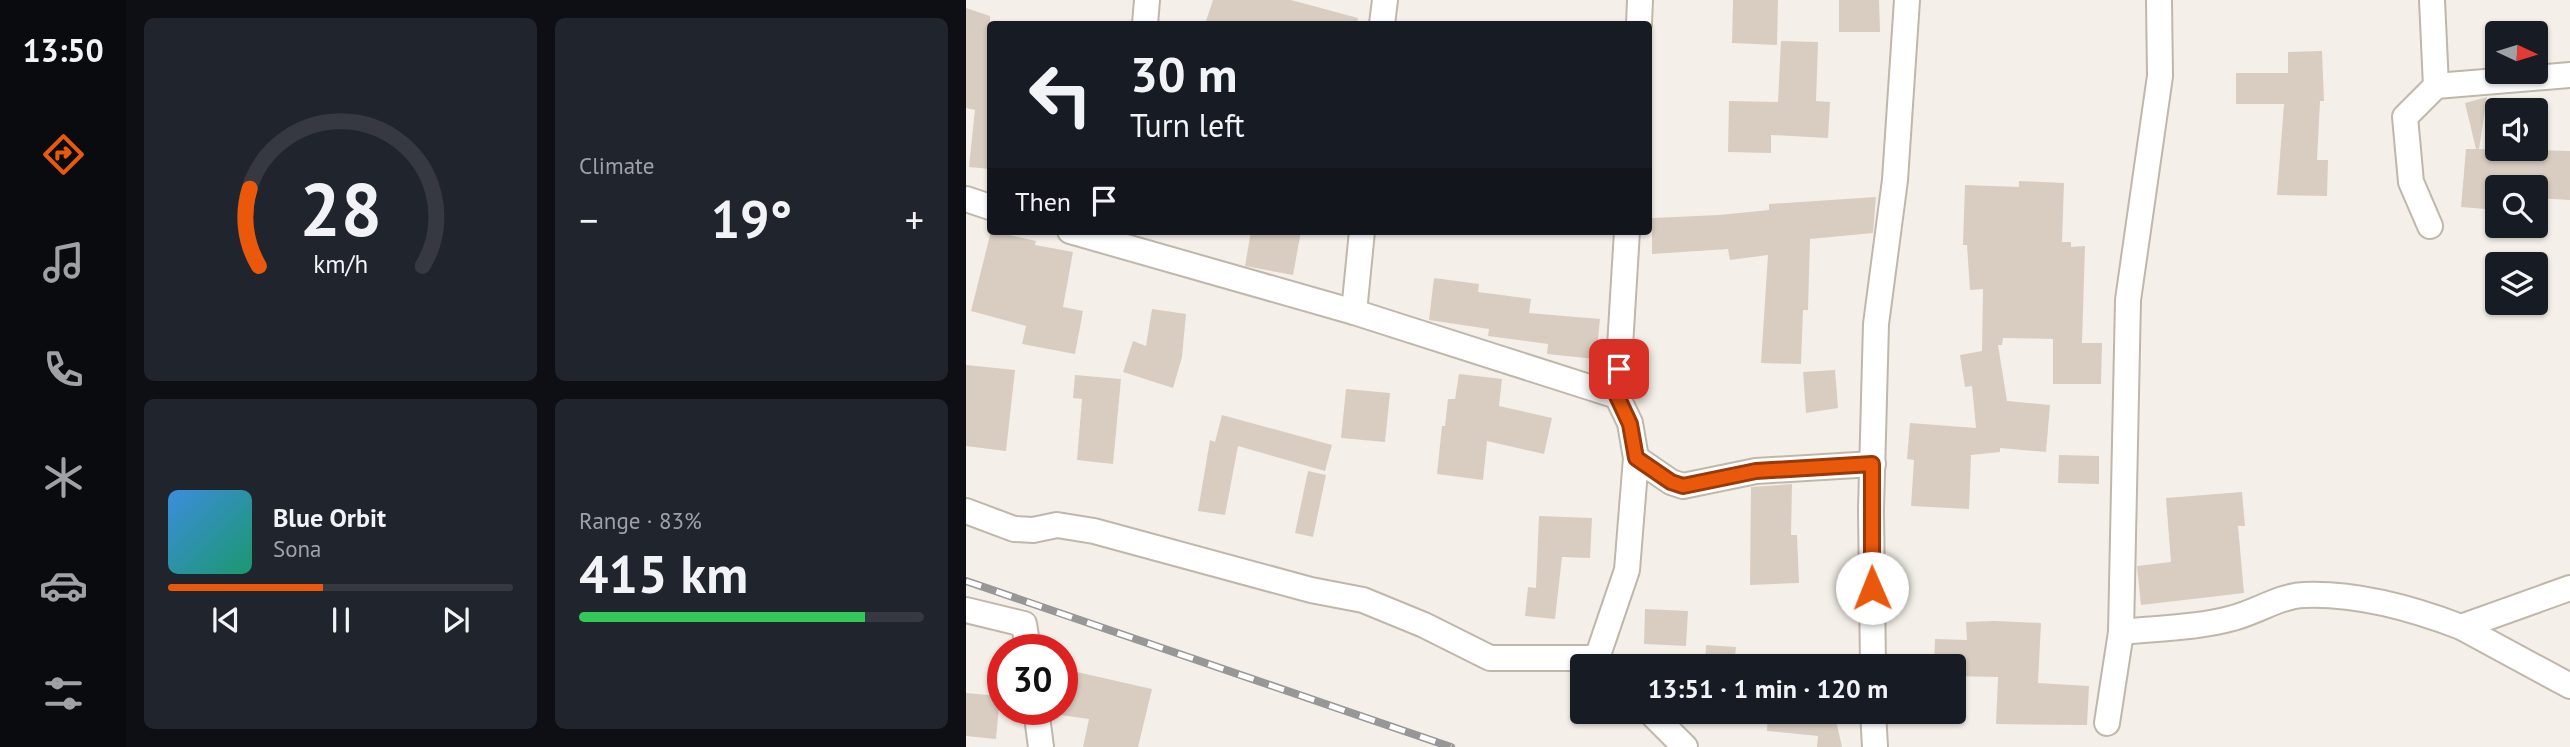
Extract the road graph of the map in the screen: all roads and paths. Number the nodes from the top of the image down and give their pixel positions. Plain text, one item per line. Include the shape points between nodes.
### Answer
1 (1147, 0) edge
2 (1385, 0) edge
3 (1640, 0) edge
4 (1907, 0) edge
5 (2159, 0) edge
6 (2432, 0) edge
7 (1145, 21) edge
8 (1382, 21) edge
9 (1639, 21) edge
10 (2570, 75) edge
11 (2436, 86) junction
12 (966, 199) edge
13 (987, 206) edge
14 (2430, 226) dead end
15 (1095, 235) edge
16 (1362, 235) edge
17 (1627, 235) edge
18 (1127, 240) edge
19 (1354, 312) junction
20 (1617, 396) junction
21 (1636, 458) junction
22 (1872, 464) junction
23 (966, 511) edge
24 (2570, 588) edge
25 (966, 610) edge
26 (2461, 627) junction
27 (2121, 632) junction
28 (1026, 634) edge
29 (1604, 654) edge
30 (1873, 654) edge
31 (1570, 661) edge
32 (2570, 686) edge
33 (2107, 723) dead end
34 (1662, 724) edge
35 (1874, 724) edge
36 (1038, 725) edge
37 (1041, 747) edge
38 (1685, 747) edge
39 (1875, 747) edge

1 - 7 street
2 - 8 street
3 - 9 street
4 - 22 street via 1895,180 1876,324
5 - 27 street via 2160,76 2128,300
6 - 11 street
10 - 11 street
11 - 14 street via 2405,117 2412,182
12 - 13 street
15 - 18 street
16 - 19 street
17 - 20 street
18 - 19 street
19 - 20 street
20 - 21 street via 1630,424
21 - 22 street via 1683,486 1756,471
21 - 29 street via 1627,570
22 - 30 street
23 - 31 street via 1014,529 1057,525 1094,531 1363,600 1490,658
24 - 26 street
25 - 28 street via 1024,624
26 - 27 street via 2408,607 2304,595 2211,623
26 - 32 street
27 - 33 street
34 - 38 street
35 - 39 street
36 - 37 street

